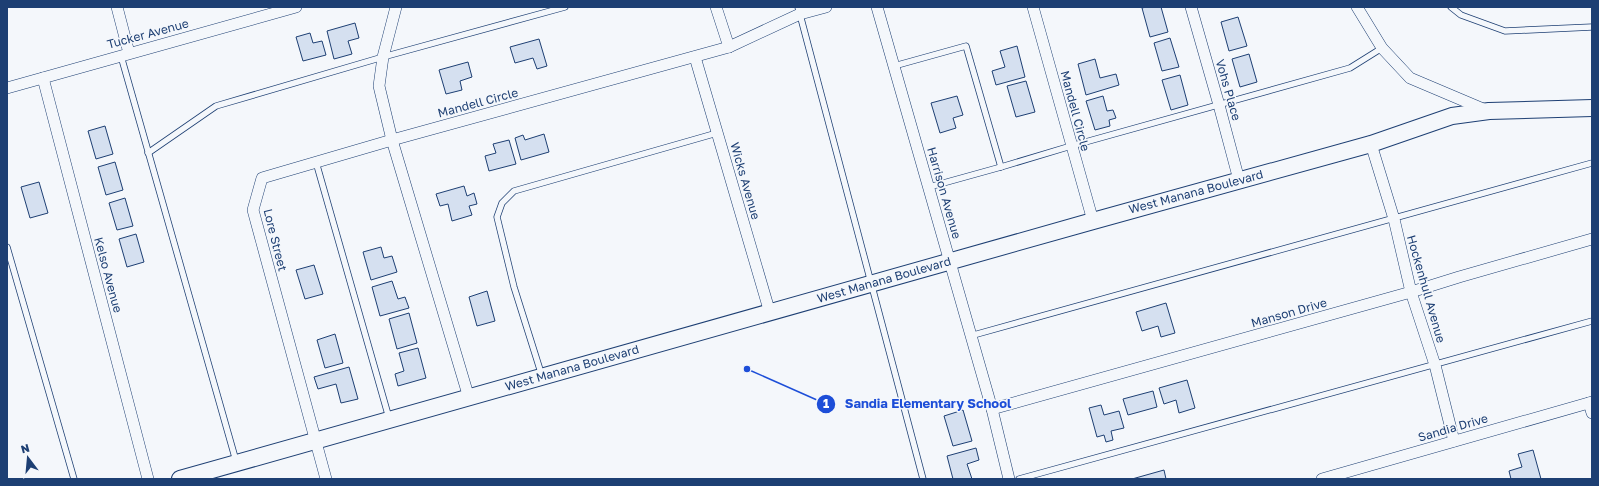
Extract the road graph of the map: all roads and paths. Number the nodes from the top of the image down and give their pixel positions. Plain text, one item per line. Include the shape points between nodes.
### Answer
1 (117, 7) edge
2 (296, 7) edge
3 (396, 7) edge
4 (565, 7) edge
5 (716, 7) edge
6 (826, 7) edge
7 (877, 7) edge
8 (1033, 7) edge
9 (1191, 7) edge
10 (1357, 7) edge
11 (1451, 7) edge
12 (799, 10) edge
13 (1592, 27) edge
14 (729, 47) junction
15 (1382, 48) junction
16 (125, 54) junction
17 (383, 57) junction
18 (695, 57) junction
19 (894, 66) junction
20 (43, 78) junction
21 (7, 88) edge
22 (1219, 105) junction
23 (1592, 108) edge
24 (1489, 111) junction
25 (717, 133) junction
26 (392, 140) junction
27 (1371, 144) junction
28 (1071, 146) junction
29 (148, 153) junction
30 (316, 162) junction
31 (1592, 163) edge
32 (1001, 167) junction
33 (1239, 180) junction
34 (929, 187) junction
35 (1394, 219) junction
36 (1092, 221) junction
37 (1592, 239) edge
38 (7, 247) edge
39 (950, 262) junction
40 (871, 284) junction
41 (1411, 292) junction
42 (770, 313) junction
43 (1592, 321) edge
44 (970, 336) junction
45 (1435, 365) junction
46 (542, 377) junction
47 (469, 398) junction
48 (1591, 406) edge
49 (992, 409) junction
50 (389, 420) junction
51 (316, 441) junction
52 (1454, 441) junction
53 (237, 463) junction
54 (1354, 475) edge
55 (74, 479) edge
56 (148, 479) edge
57 (180, 479) edge
58 (326, 479) edge
59 (923, 479) edge
60 (1010, 479) edge
61 (1019, 479) edge
62 (1322, 479) edge

1 - 16 street
2 - 16 street, Tucker Avenue
3 - 17 street
4 - 17 lane
5 - 14 street
6 - 12 street, Mandell Circle
7 - 19 street, Harrison Avenue
8 - 28 street, Mandell Circle
9 - 22 street, Vohs Place
10 - 15 street
11 - 13 lane via 1461,16 1505,31
12 - 14 street, Mandell Circle
12 - 40 lane
14 - 18 street, Mandell Circle
15 - 22 lane via 1350,68
15 - 24 street via 1410,78
16 - 20 street, Tucker Avenue
16 - 29 lane
17 - 26 street via 379,86
17 - 29 lane via 216,106
18 - 25 street, Wicks Avenue
18 - 26 street, Mandell Circle
19 - 32 lane via 966,46
19 - 34 street, Harrison Avenue
20 - 21 street, Tucker Avenue
20 - 56 street, Kelso Avenue
22 - 28 lane
22 - 33 street, Vohs Place
23 - 24 street, West Manana Boulevard
24 - 27 street, West Manana Boulevard via 1452,116
25 - 42 street, Wicks Avenue
25 - 46 lane via 514,191 502,203 497,217 514,287
26 - 30 street, Lore Street
26 - 47 street
27 - 33 street, West Manana Boulevard
27 - 35 street, Hockenhull Avenue
28 - 32 lane
28 - 36 street, Mandell Circle
29 - 53 lane
30 - 50 lane
30 - 51 street, Lore Street via 262,178 253,210
31 - 35 lane
32 - 34 lane
33 - 36 street, West Manana Boulevard
34 - 39 street, Harrison Avenue
35 - 41 street, Hockenhull Avenue
35 - 44 lane
36 - 39 street, West Manana Boulevard
37 - 41 street, Manson Drive
38 - 55 lane
39 - 40 street, West Manana Boulevard
39 - 44 street, Harrison Avenue
40 - 42 street, West Manana Boulevard
40 - 59 lane
41 - 45 street, Hockenhull Avenue
41 - 49 street, Manson Drive
42 - 46 street, West Manana Boulevard
43 - 45 lane
44 - 49 street, Harrison Avenue
45 - 52 street, Hockenhull Avenue
45 - 61 lane
46 - 47 street, West Manana Boulevard
47 - 50 street, West Manana Boulevard
48 - 52 street, Sandia Drive
49 - 60 street, Harrison Avenue
50 - 51 street, West Manana Boulevard
51 - 53 street, West Manana Boulevard
51 - 58 street, Lore Street
52 - 54 street, Sandia Drive
53 - 57 street, West Manana Boulevard
54 - 62 street, Sandia Drive

